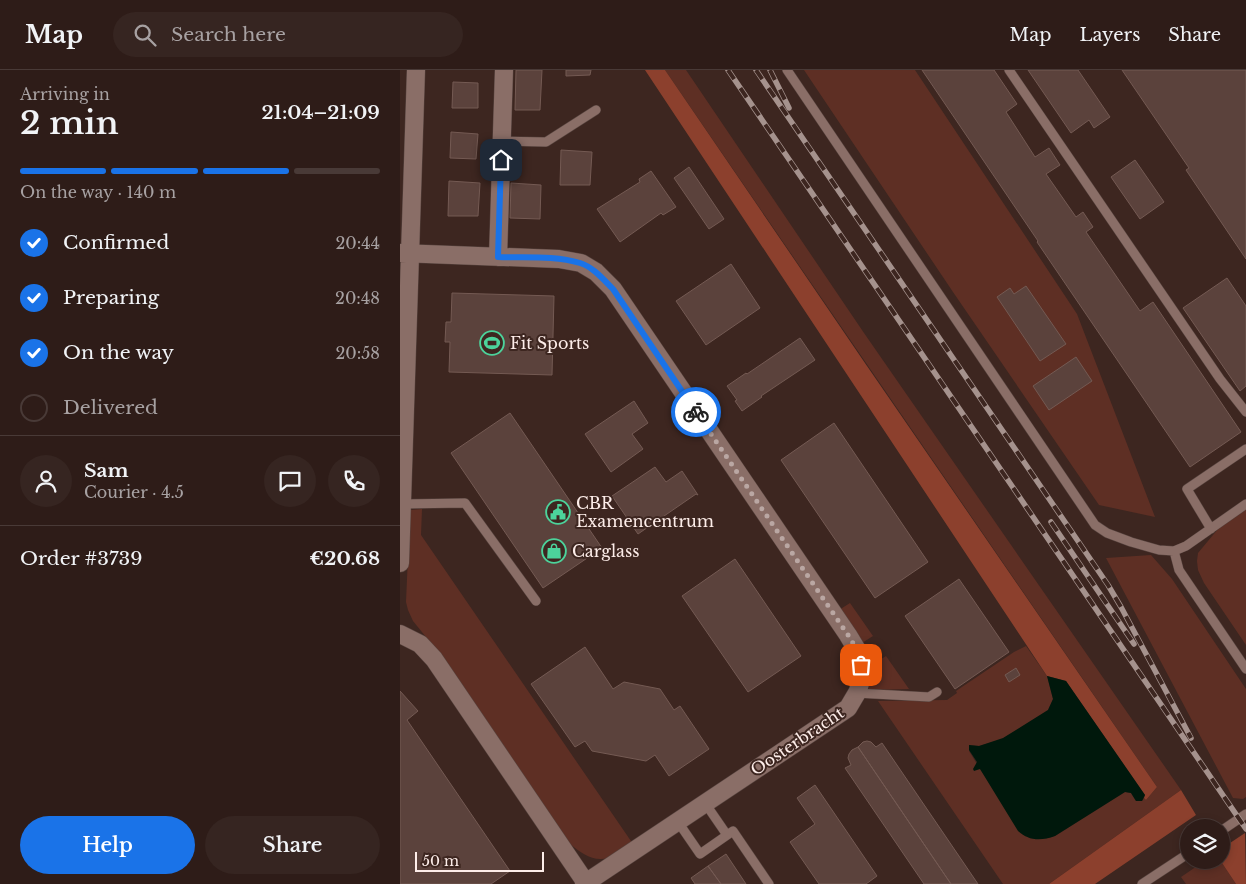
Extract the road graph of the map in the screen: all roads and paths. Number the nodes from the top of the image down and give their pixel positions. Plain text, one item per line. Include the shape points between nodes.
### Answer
1 (416, 70) edge
2 (504, 70) edge
3 (787, 70) edge
4 (1009, 70) edge
5 (596, 110) dead end
6 (502, 141) junction
7 (405, 254) edge
8 (498, 257) junction
9 (1246, 412) edge
10 (402, 420) edge
11 (1246, 450) edge
12 (402, 504) junction
13 (1246, 504) edge
14 (1210, 528) junction
15 (400, 550) edge
16 (1174, 551) junction
17 (400, 563) edge
18 (536, 601) dead end
19 (400, 634) edge
20 (1246, 669) edge
21 (937, 692) dead end
22 (856, 693) junction
23 (705, 803) junction
24 (1246, 814) edge
25 (678, 822) junction
26 (1230, 825) edge
27 (728, 835) junction
28 (1180, 859) edge
29 (585, 884) edge
30 (769, 884) edge
31 (1142, 884) edge

1 - 7 street
2 - 6 street
3 - 16 lane via 1094,525 1131,542
4 - 9 lane via 1220,379
5 - 6 lane via 546,142
6 - 8 street
7 - 8 street, Oosterbracht
7 - 10 street
8 - 22 street, Oosterbracht via 581,263 613,289 848,635 861,662 862,675
10 - 12 street
11 - 14 lane via 1187,489
12 - 15 street
12 - 18 lane via 465,503
13 - 14 lane
14 - 16 lane
15 - 17 street
16 - 20 lane via 1179,570
19 - 29 street, Oosterbracht via 420,644 434,659
21 - 22 lane via 929,696
22 - 23 street, Oosterbracht via 848,708
23 - 25 street, Oosterbracht
23 - 27 lane
24 - 26 lane
25 - 27 lane via 700,854
25 - 29 street, Oosterbracht
27 - 30 lane via 733,831
28 - 31 lane

